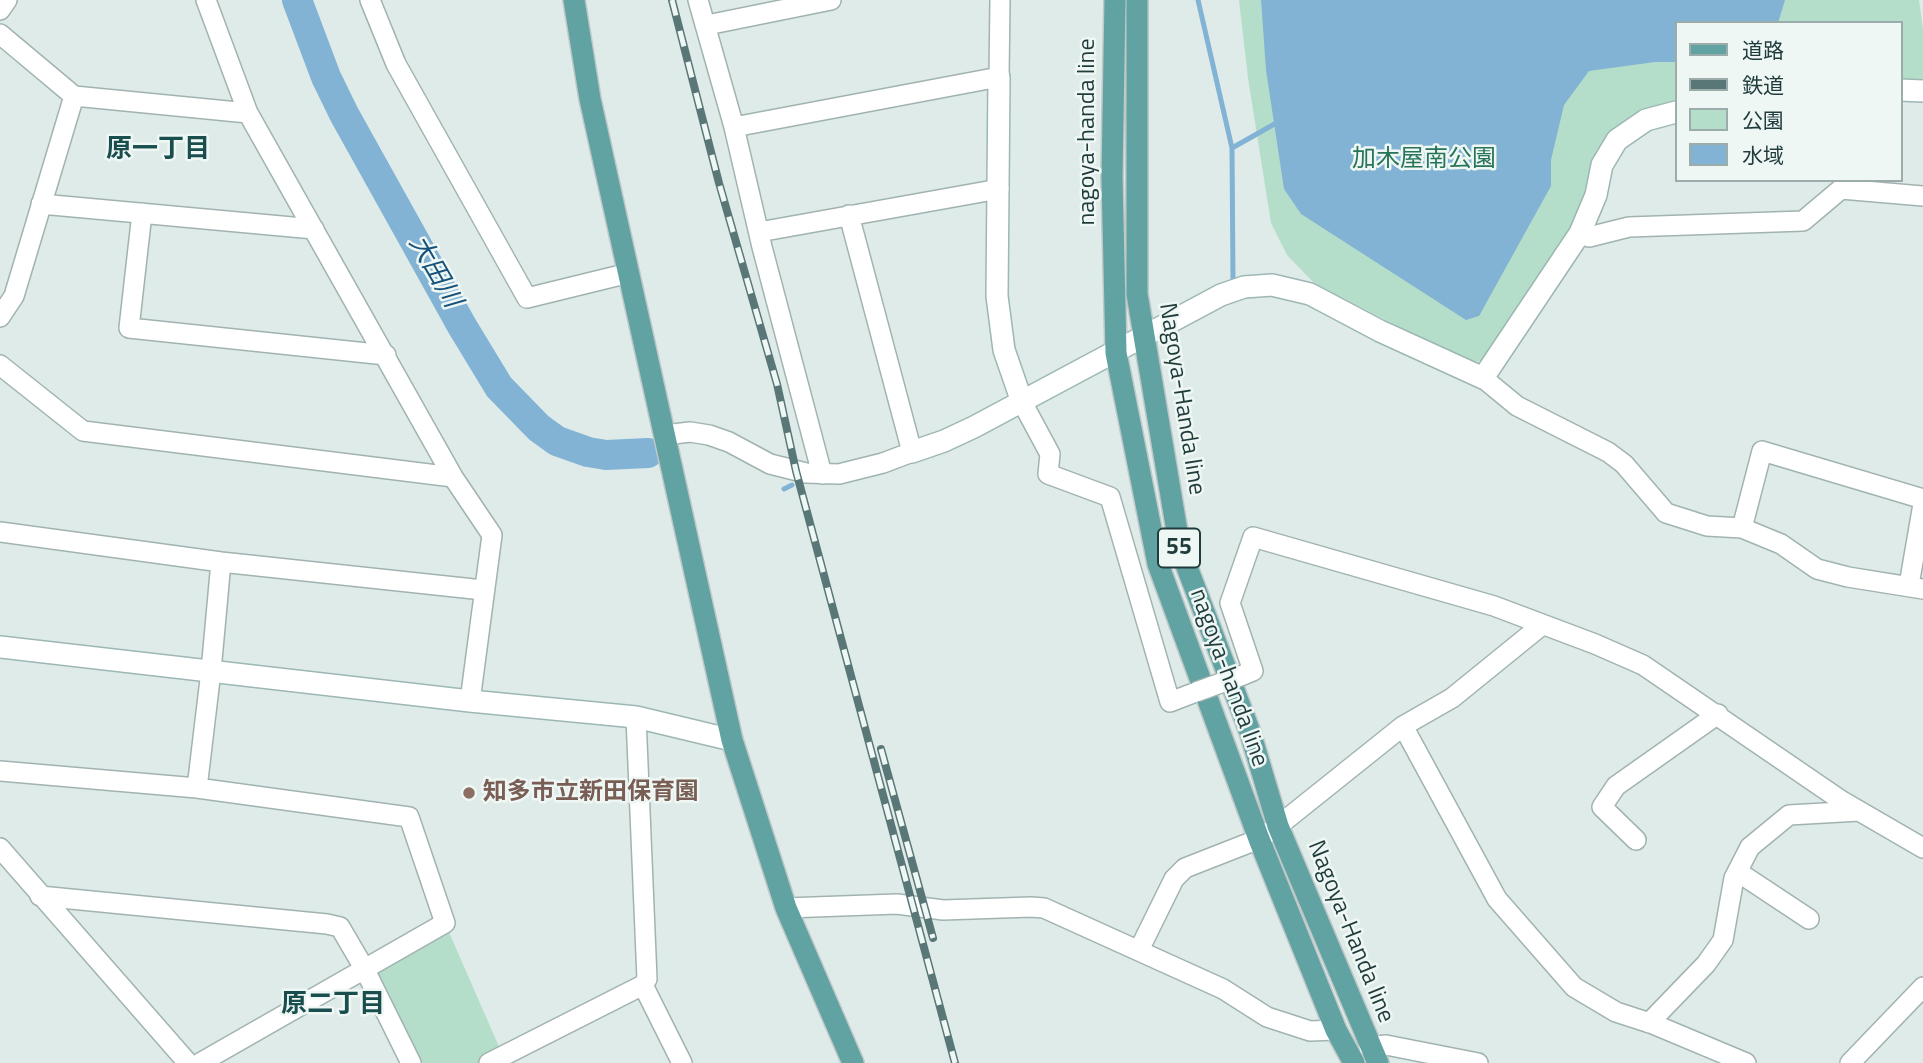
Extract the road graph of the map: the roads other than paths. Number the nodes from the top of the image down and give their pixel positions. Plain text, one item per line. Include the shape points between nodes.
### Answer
1 (7, 0) edge
2 (206, 0) edge
3 (370, 0) edge
4 (574, 0) edge
5 (698, 0) edge
6 (831, 0) edge
7 (1000, 0) edge
8 (1115, 0) edge
9 (1138, 0) edge
10 (0, 10) edge
11 (707, 25) junction
12 (0, 34) edge
13 (999, 77) junction
14 (1902, 90) edge
15 (1923, 91) edge
16 (74, 96) junction
17 (248, 113) junction
18 (1674, 113) edge
19 (734, 127) junction
20 (999, 189) junction
21 (1923, 196) edge
22 (41, 204) junction
23 (142, 213) junction
24 (849, 215) junction
25 (314, 229) junction
26 (760, 232) junction
27 (1580, 233) junction
28 (629, 273) junction
29 (0, 317) edge
30 (1142, 336) junction
31 (1116, 353) junction
32 (386, 355) junction
33 (0, 365) edge
34 (1483, 378) junction
35 (1022, 402) junction
36 (665, 435) junction
37 (912, 452) junction
38 (822, 474) junction
39 (453, 477) junction
40 (1923, 501) edge
41 (1742, 528) junction
42 (0, 533) edge
43 (221, 562) junction
44 (1916, 587) edge
45 (483, 590) junction
46 (1542, 625) junction
47 (0, 647) edge
48 (211, 671) junction
49 (470, 701) junction
50 (1717, 714) junction
51 (636, 717) junction
52 (1402, 726) junction
53 (732, 740) junction
54 (0, 772) edge
55 (197, 788) junction
56 (1859, 811) junction
57 (1278, 827) junction
58 (1259, 839) junction
59 (1636, 840) dead end
60 (0, 848) edge
61 (1923, 848) edge
62 (1738, 872) junction
63 (40, 896) junction
64 (786, 908) junction
65 (1809, 919) dead end
66 (1139, 950) junction
67 (364, 968) junction
68 (643, 985) junction
69 (1923, 987) edge
70 (1649, 1023) junction
71 (1336, 1030) junction
72 (1373, 1055) edge
73 (188, 1063) edge
74 (200, 1063) edge
75 (411, 1063) edge
76 (489, 1063) edge
77 (682, 1063) edge
78 (853, 1063) edge
79 (1354, 1063) edge
80 (1478, 1063) edge
81 (1746, 1063) edge
82 (1850, 1063) edge

1 - 10 street
2 - 17 street
3 - 28 street via 396,64 527,298
4 - 28 main road via 590,99
5 - 11 street
6 - 11 street
7 - 13 street
8 - 31 main road, nagoya-handa line / 55 via 1112,177
9 - 30 main road, Nagoya-Handa line / 55 via 1137,294
11 - 19 street
12 - 16 street
13 - 19 street
13 - 20 street
14 - 15 street
16 - 17 street
16 - 22 street
17 - 25 street
18 - 27 street via 1646,120 1617,140 1602,165 1596,195
19 - 26 street
20 - 24 street
20 - 35 street via 1000,326
21 - 27 street via 1841,189 1803,221 1629,227 1589,237
22 - 23 street
22 - 29 street via 14,296
23 - 25 street
23 - 32 street via 129,328
24 - 26 street
24 - 37 street
25 - 32 street
26 - 38 street
27 - 34 street
28 - 36 main road
30 - 31 street
30 - 34 street via 1233,290 1272,285 1310,294
30 - 57 main road, Nagoya-Handa line / 55 via 1180,550 1250,732
31 - 35 street
31 - 58 main road, nagoya-handa line / 55 via 1158,564
32 - 39 street
33 - 39 street via 83,431
34 - 41 street via 1517,406 1608,452 1666,513 1707,526
35 - 37 street
35 - 46 street, bridge via 1050,454 1048,474 1110,497 1170,702 1253,671 1230,603 1253,537 1494,606
36 - 38 street via 709,435 769,464
36 - 53 main road
37 - 38 street via 857,470
39 - 45 street via 492,536
40 - 41 street via 1762,451
40 - 44 street
41 - 44 street via 1781,544 1817,569
42 - 43 street
43 - 45 street
43 - 48 street
45 - 49 street
46 - 50 street via 1643,665
46 - 52 street via 1452,698
47 - 48 street
48 - 49 street
48 - 55 street
49 - 51 street
50 - 56 street
50 - 59 street via 1616,786 1602,807
51 - 53 street
51 - 68 street via 647,979
52 - 57 street
52 - 70 street via 1497,900 1574,987 1616,1012
53 - 64 main road
54 - 55 street
55 - 67 street via 409,817 445,923
56 - 61 street
56 - 62 street via 1789,815 1750,847
57 - 58 street
57 - 72 main road, Nagoya-Handa line / 55
58 - 66 street via 1185,868 1174,879
58 - 71 main road, nagoya-handa line / 55
60 - 63 street
62 - 65 street
62 - 70 street via 1723,940
63 - 67 street via 327,924 340,927
63 - 73 street
64 - 66 street via 897,904 943,910 1031,907 1056,912
64 - 78 main road
66 - 71 street via 1223,989 1267,1017 1310,1031
67 - 74 street
67 - 75 street
68 - 76 street
68 - 77 street
69 - 82 street
70 - 81 street
71 - 79 main road, nagoya-handa line / 55
72 - 80 street via 1386,1045

